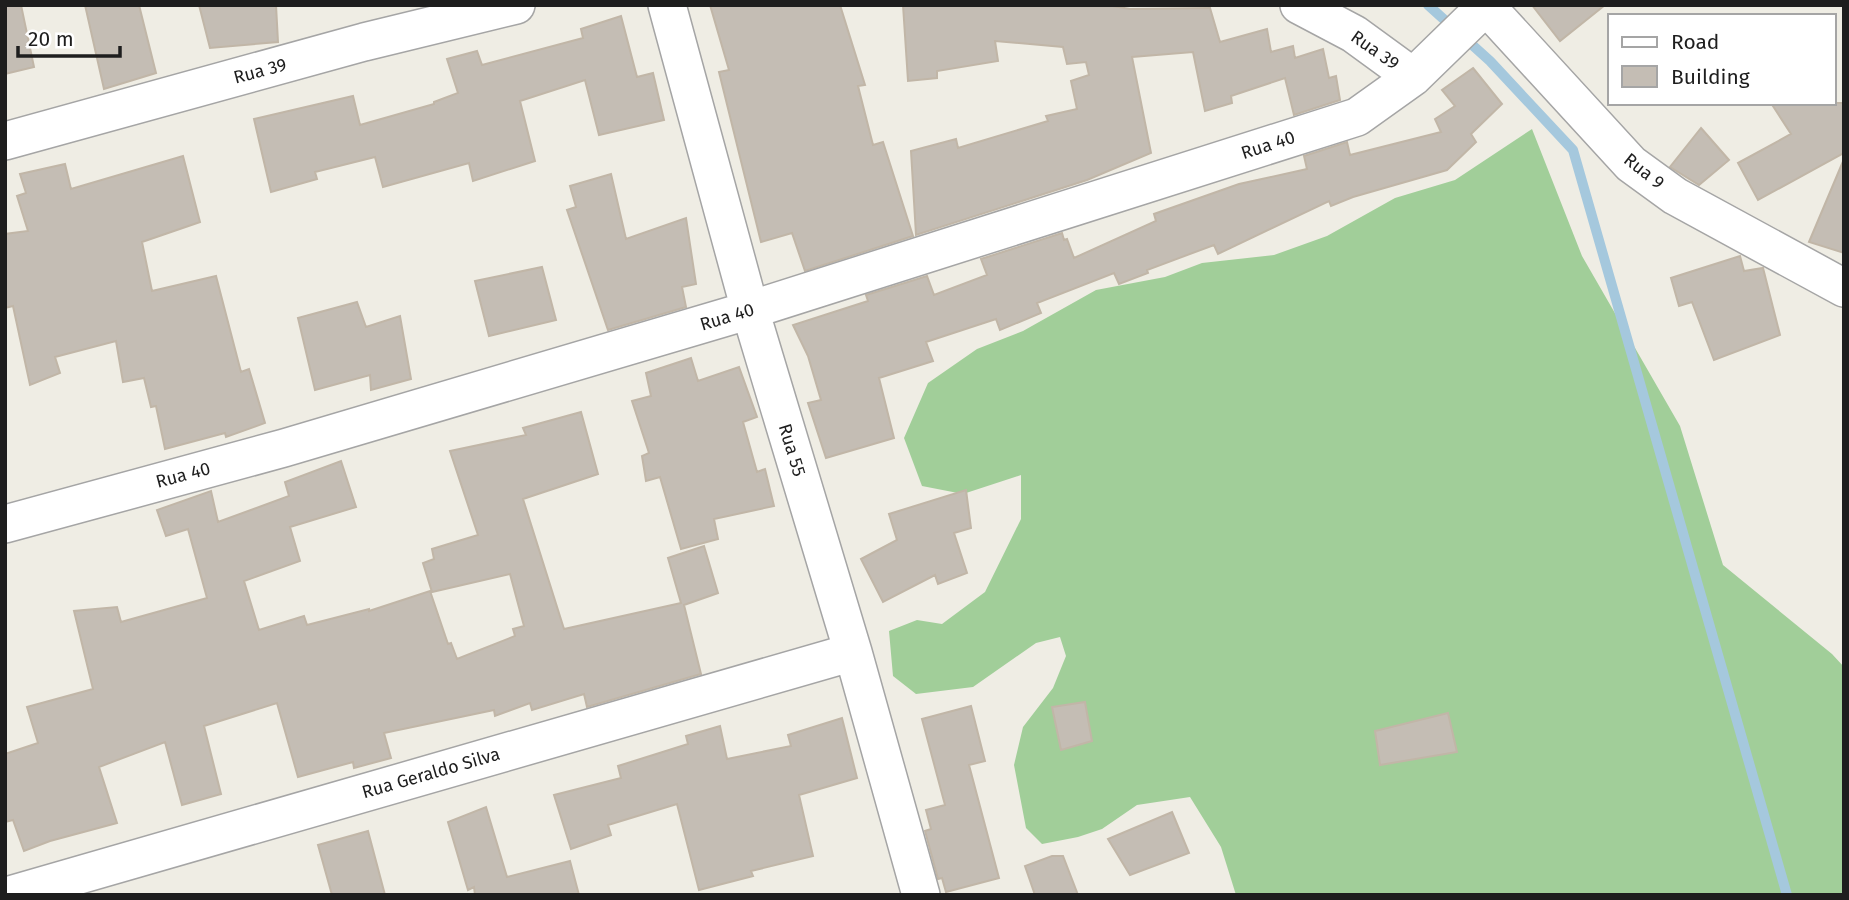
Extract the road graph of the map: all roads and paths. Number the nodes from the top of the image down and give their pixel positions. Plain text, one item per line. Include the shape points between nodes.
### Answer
1 (516, 5) edge
2 (667, 5) edge
3 (1299, 5) edge
4 (1478, 13) edge
5 (1421, 70) junction
6 (5, 141) edge
7 (1843, 288) edge
8 (750, 310) junction
9 (5, 524) edge
10 (853, 652) junction
11 (10, 895) edge
12 (921, 895) edge

1 - 6 street, Rua 39
2 - 8 street, Rua 55
3 - 5 street, Rua 39
4 - 5 street, Rua 40
4 - 7 street, Rua 9 via 1631,164 1675,196
5 - 8 street, Rua 40 via 1357,117
8 - 9 street, Rua 40 via 284,448
8 - 10 street, Rua 55
10 - 11 street, Rua Geraldo Silva
10 - 12 street, Rua 55

